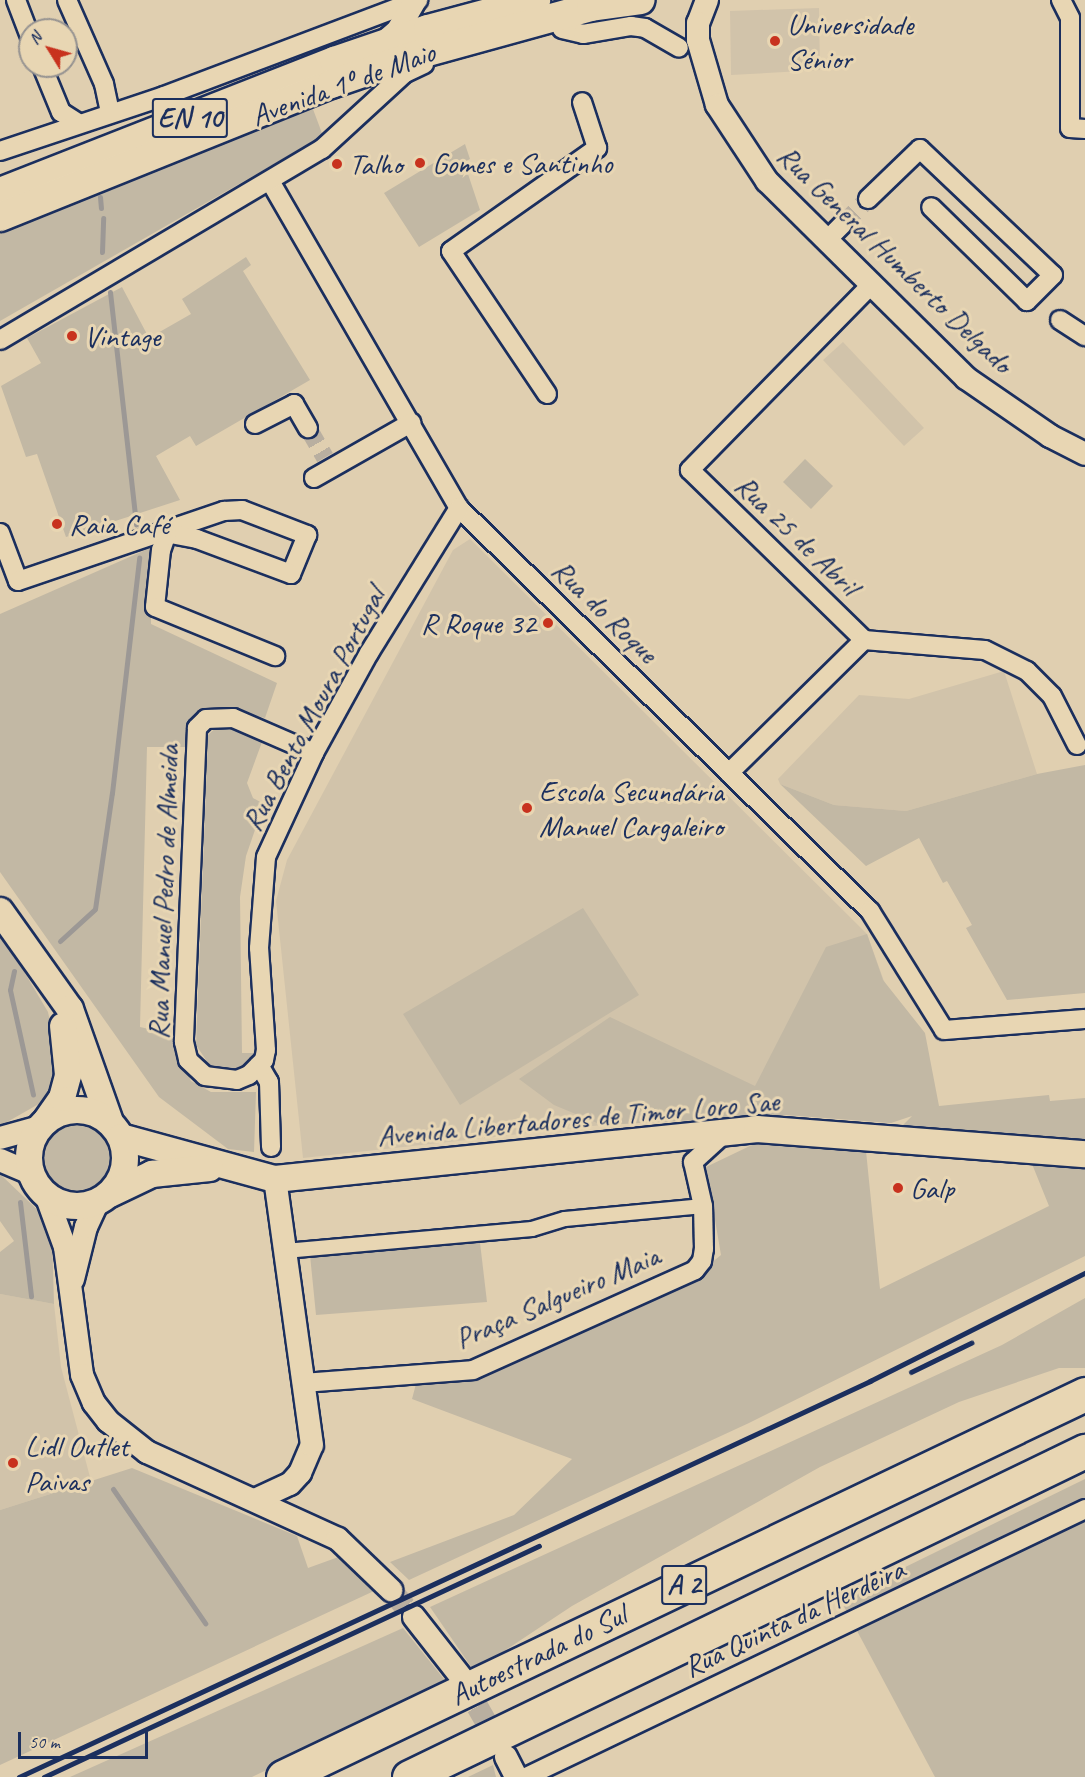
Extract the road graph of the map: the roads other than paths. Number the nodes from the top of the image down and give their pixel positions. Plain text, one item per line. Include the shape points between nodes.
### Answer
1 (16, 0) edge
2 (67, 0) edge
3 (416, 0) edge
4 (482, 0) edge
5 (641, 0) edge
6 (707, 0) edge
7 (1061, 0) edge
8 (1077, 0) edge
9 (526, 2) edge
10 (591, 7) junction
11 (23, 18) edge
12 (1070, 18) junction
13 (562, 29) junction
14 (381, 44) junction
15 (679, 48) dead end
16 (47, 78) edge
17 (331, 84) junction
18 (582, 102) dead end
19 (369, 104) junction
20 (110, 113) junction
21 (78, 123) junction
22 (1085, 129) edge
23 (0, 152) edge
24 (270, 181) junction
25 (0, 192) edge
26 (868, 199) tunnel mouth
27 (931, 207) dead end
28 (0, 217) edge
29 (842, 225) tunnel mouth
30 (826, 241) junction
31 (871, 285) junction
32 (1060, 320) dead end
33 (1085, 336) edge
34 (0, 340) edge
35 (547, 394) dead end
36 (411, 423) junction
37 (255, 424) dead end
38 (308, 429) tunnel mouth
39 (1085, 453) edge
40 (314, 478) dead end
41 (459, 508) junction
42 (0, 533) edge
43 (167, 533) junction
44 (864, 640) junction
45 (275, 656) dead end
46 (1077, 745) dead end
47 (314, 753) junction
48 (729, 773) junction
49 (0, 911) edge
50 (19, 937) junction
51 (1085, 1019) edge
52 (259, 1065) junction
53 (43, 1124) junction
54 (115, 1129) junction
55 (726, 1132) junction
56 (0, 1138) edge
57 (271, 1147) dead end
58 (1085, 1154) edge
59 (0, 1160) edge
60 (222, 1167) junction
61 (31, 1173) junction
62 (275, 1179) junction
63 (46, 1196) junction
64 (103, 1198) junction
65 (703, 1206) junction
66 (285, 1251) junction
67 (70, 1292) junction
68 (302, 1383) junction
69 (1085, 1394) edge
70 (1085, 1452) edge
71 (255, 1500) junction
72 (1085, 1509) edge
73 (391, 1590) tunnel mouth
74 (414, 1617) tunnel mouth
75 (461, 1677) tunnel mouth
76 (283, 1777) edge
77 (409, 1777) edge
78 (526, 1777) edge

1 - 11 street
2 - 20 street via 104,84
3 - 14 street via 398,30
3 - 20 street, Avenida 1º de Maio
4 - 9 street
5 - 10 main road, Avenida 1º de Maio / EN 10
6 - 30 street, Rua General Humberto Delgado via 698,23 698,40 717,105 767,181
7 - 12 street
8 - 12 street
9 - 14 main road, Avenida 1º de Maio / EN 10
10 - 13 street, Avenida 1º de Maio
10 - 17 main road, Avenida 1º de Maio / EN 10 via 432,50
12 - 22 street via 1070,128
13 - 15 street, Avenida 1º de Maio via 583,34 631,26 645,28
13 - 19 street, Avenida 1º de Maio via 412,68
14 - 25 main road, Avenida 1º de Maio / EN 10
16 - 21 street via 61,112
17 - 19 street via 354,84
17 - 28 main road, Avenida 1º de Maio / EN 10
18 - 35 street via 597,148 451,251
19 - 24 street via 333,141
20 - 21 street, Avenida 1º de Maio
21 - 23 street, Avenida 1º de Maio
24 - 34 street
24 - 36 street, Rua do Roque
26 - 27 street via 920,148 1053,275 1027,301
29 - 30 street
30 - 31 street, Rua General Humberto Delgado
31 - 39 street, Rua General Humberto Delgado via 966,378 1050,436
31 - 44 street, Rua 25 de Abril via 690,470
32 - 33 street
36 - 40 street via 328,463
36 - 41 street, Rua do Roque
37 - 38 street via 294,404
41 - 47 street, Rua Bento Moura Portugal via 369,653
41 - 48 street, Rua do Roque
42 - 43 street via 18,581 152,533
43 - 43 street via 231,510 307,535 291,574 198,539
43 - 45 street via 155,608
44 - 46 street, Rua 25 de Abril via 986,650 1027,671 1052,696
44 - 48 street
47 - 52 street, Rua Bento Moura Portugal via 266,858 259,948 266,1050
47 - 52 street, Rua Manuel Pedro de Almeida via 233,718 206,719 195,735 185,1052 200,1073 237,1080
48 - 51 street, Rua do Roque via 870,911 944,1030
49 - 50 main road
50 - 53 main road via 61,1018 69,1050 65,1087
50 - 54 main road via 70,1009
52 - 57 street via 269,1082
53 - 54 main road via 62,1112 80,1110
53 - 56 street
53 - 61 main road via 31,1142
54 - 60 main road, Avenida Libertadores de Timor Loro Sae
54 - 64 main road via 124,1169
55 - 58 main road, Avenida Libertadores de Timor Loro Sae via 758,1129 851,1134
55 - 62 main road, Avenida Libertadores de Timor Loro Sae
55 - 65 street, Praça Salgueiro Maia via 693,1161
59 - 61 street
60 - 62 main road, Avenida Libertadores de Timor Loro Sae
60 - 64 main road, Avenida Libertadores de Timor Loro Sae via 152,1174
61 - 63 main road
62 - 66 street
63 - 64 main road via 65,1205
63 - 67 street via 64,1247
64 - 67 street via 86,1227
65 - 66 street, Praça Salgueiro Maia via 565,1219 532,1229
65 - 68 street, Praça Salgueiro Maia via 704,1249 695,1270 473,1370
66 - 68 street
67 - 71 street via 82,1375 94,1403 108,1421 147,1452
68 - 71 street via 312,1426 308,1458 290,1484
69 - 76 highway, Autoestrada do Sul / A 2
70 - 77 highway, Autoestrada do Sul / A 2
71 - 73 street via 338,1539
72 - 78 street, Rua Quinta da Herdeira
74 - 75 street

